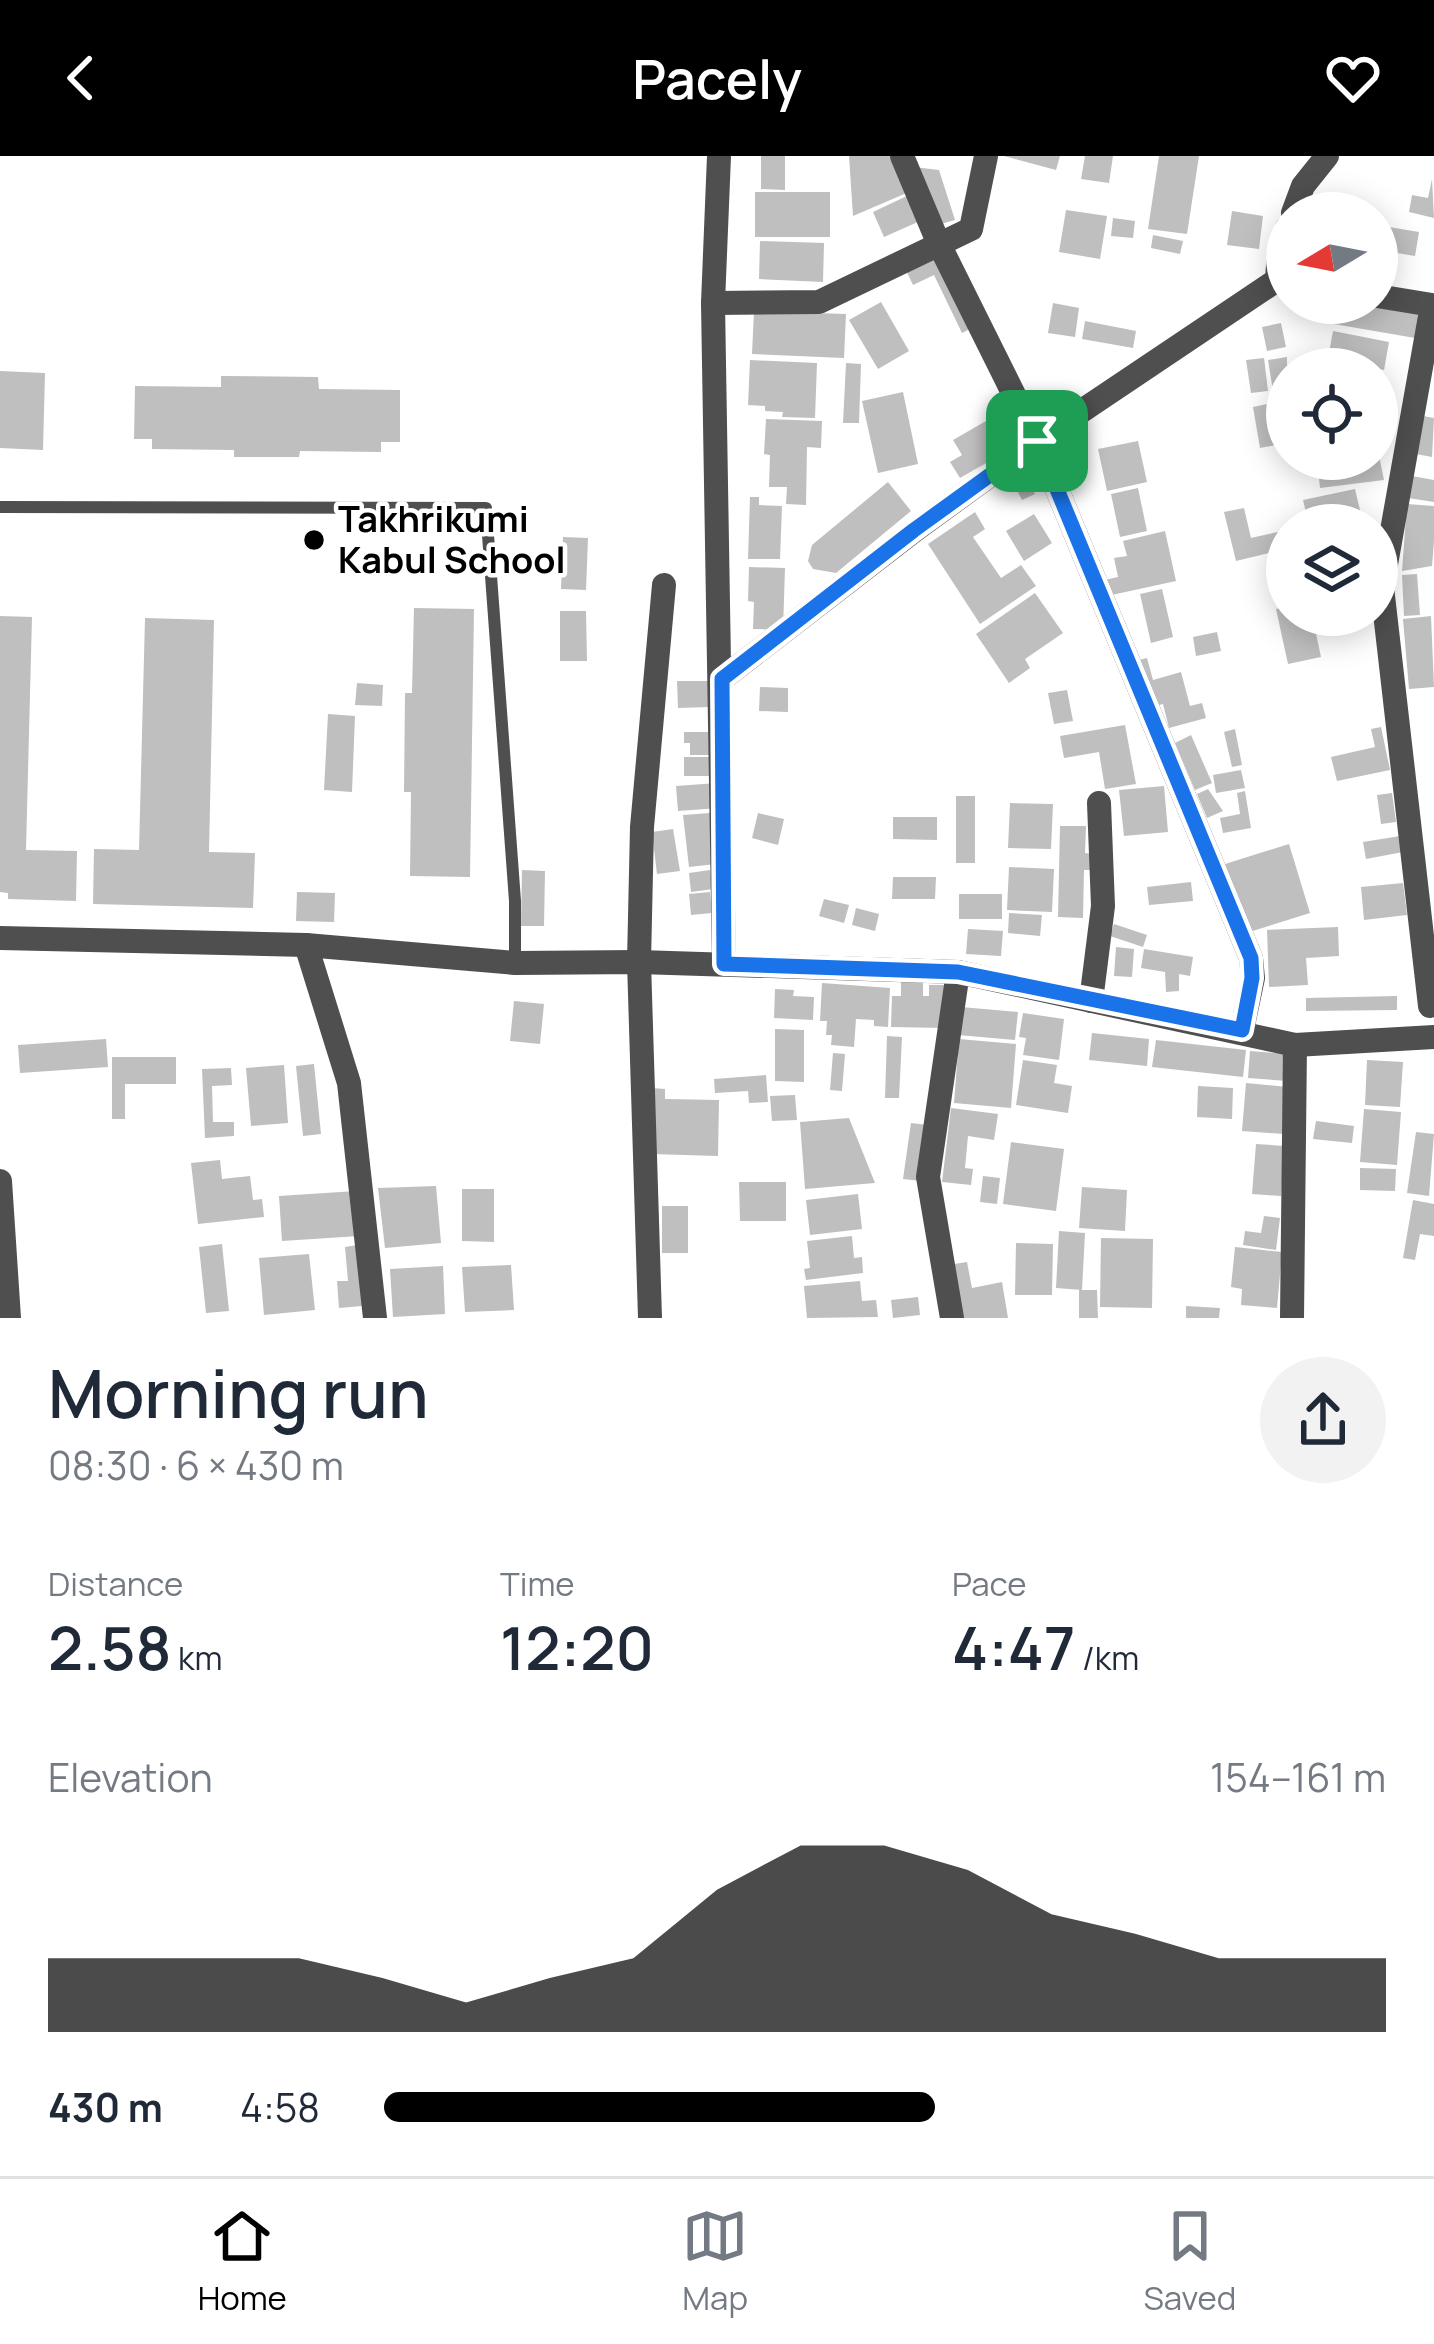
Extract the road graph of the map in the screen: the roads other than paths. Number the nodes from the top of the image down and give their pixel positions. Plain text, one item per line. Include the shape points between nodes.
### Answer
1 (719, 156) edge
2 (902, 156) edge
3 (986, 156) edge
4 (1327, 156) edge
5 (1301, 192) edge
6 (938, 242) junction
7 (1266, 291) edge
8 (1398, 299) edge
9 (713, 303) junction
10 (1433, 305) edge
11 (1037, 441) junction
12 (0, 507) edge
13 (664, 585) dead end
14 (722, 679) junction
15 (1099, 803) dead end
16 (0, 938) edge
17 (306, 945) junction
18 (515, 962) junction
19 (639, 962) junction
20 (724, 964) junction
21 (958, 972) junction
22 (1090, 1001) junction
23 (1432, 1005) edge
24 (1242, 1030) junction
25 (1434, 1037) edge
26 (1373, 1041) junction
27 (1295, 1045) junction
28 (0, 1181) edge
29 (9, 1318) edge
30 (375, 1318) edge
31 (650, 1318) edge
32 (952, 1318) edge
33 (1292, 1318) edge

1 - 9 street
2 - 6 street
3 - 6 street via 971,230
4 - 5 street
6 - 9 street via 819,302
6 - 11 street
7 - 11 street
8 - 10 street
9 - 14 street
10 - 23 street via 1382,587
11 - 14 street
11 - 24 street via 1251,958
12 - 18 lane via 486,508
13 - 19 street
14 - 20 street
15 - 22 street via 1103,906
16 - 17 street
17 - 18 street
17 - 30 street via 350,1083
18 - 19 street
19 - 20 street
19 - 31 street
20 - 21 street
21 - 22 street
21 - 32 street via 928,1178
22 - 24 street
23 - 26 street
24 - 27 street
25 - 26 street
26 - 27 street
27 - 33 street
28 - 29 street

